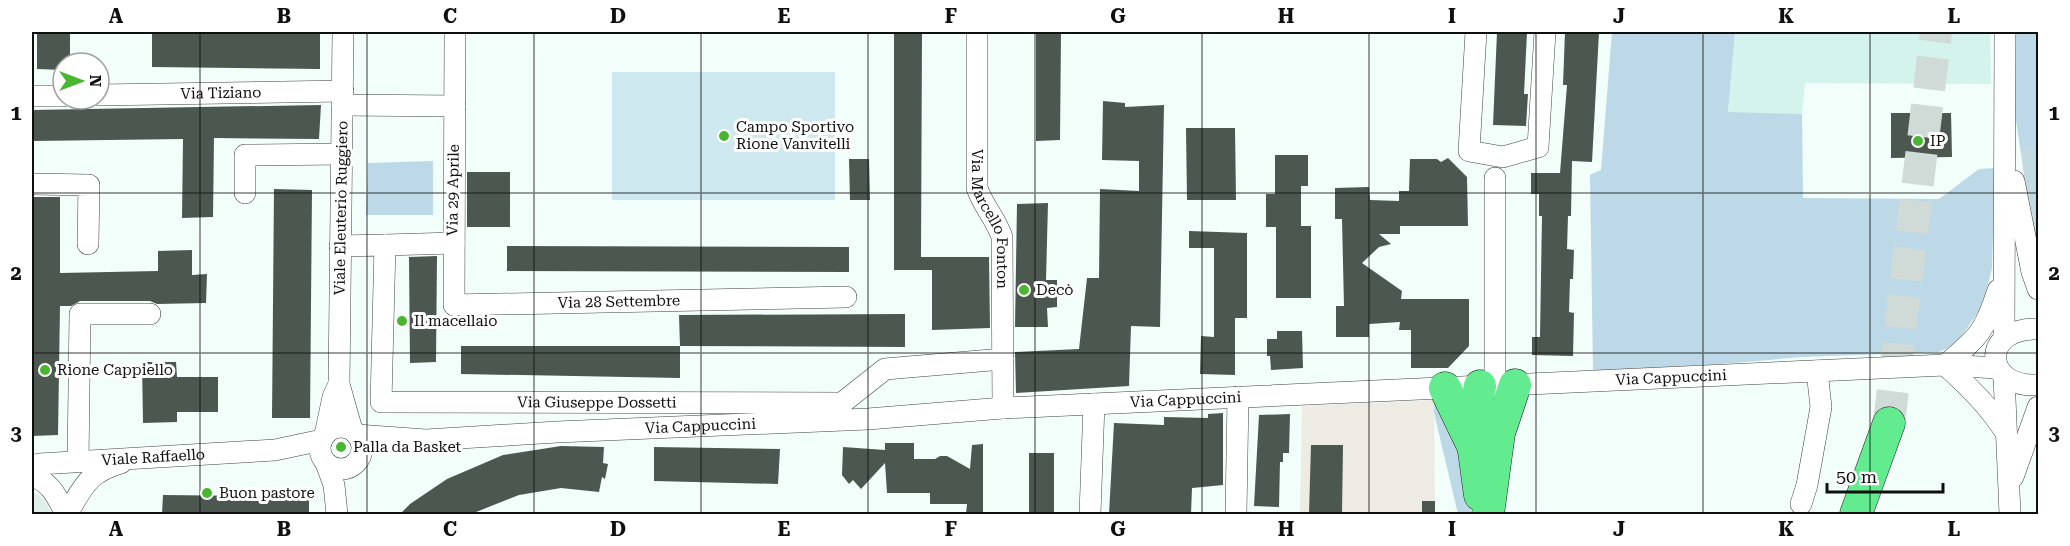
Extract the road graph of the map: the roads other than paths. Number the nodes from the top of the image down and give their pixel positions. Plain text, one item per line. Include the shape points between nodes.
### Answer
1 (343, 32) edge
2 (455, 32) edge
3 (977, 32) edge
4 (1476, 32) edge
5 (1545, 32) edge
6 (2005, 32) edge
7 (111, 95) edge
8 (32, 96) edge
9 (51, 96) edge
10 (342, 98) junction
11 (454, 106) junction
12 (2001, 124) junction
13 (342, 154) junction
14 (1495, 178) dead end
15 (32, 184) edge
16 (244, 193) dead end
17 (454, 243) junction
18 (88, 244) dead end
19 (385, 245) junction
20 (340, 246) junction
21 (2005, 270) junction
22 (2038, 289) edge
23 (846, 297) dead end
24 (150, 314) dead end
25 (2038, 329) edge
26 (2001, 342) junction
27 (1003, 359) junction
28 (1945, 365) junction
29 (1817, 371) junction
30 (2001, 372) junction
31 (339, 384) junction
32 (2038, 385) edge
33 (1496, 386) junction
34 (1445, 388) junction
35 (1238, 397) junction
36 (1094, 404) junction
37 (2038, 407) edge
38 (1003, 408) junction
39 (1889, 423) tunnel mouth
40 (2007, 434) junction
41 (1473, 444) junction
42 (356, 446) junction
43 (324, 449) junction
44 (144, 456) junction
45 (78, 461) junction
46 (32, 467) edge
47 (32, 477) edge
48 (2010, 486) junction
49 (1801, 504) dead end
50 (337, 512) edge
51 (67, 514) edge
52 (1090, 514) edge
53 (1236, 514) edge
54 (1482, 514) edge
55 (1488, 514) edge
56 (1856, 514) edge
57 (2010, 514) edge

1 - 10 street, Viale Eleuterio Ruggiero
2 - 11 street, Via 29 Aprile
3 - 27 street, Via Marcello Fonton via 977,188 1002,237
4 - 5 street via 1468,151 1503,157 1538,147
6 - 12 street
7 - 10 street, Via Tiziano
8 - 9 street
10 - 11 street
10 - 13 street, Viale Eleuterio Ruggiero
11 - 17 street, Via 29 Aprile
12 - 21 street
12 - 22 street
13 - 16 street via 244,155
13 - 20 street, Viale Eleuterio Ruggiero
14 - 33 street
15 - 18 street via 89,185
17 - 19 street, Via 29 Aprile
17 - 23 street, Via 28 Settembre via 454,305
19 - 20 street
19 - 27 street, Via Giuseppe Dossetti via 381,402 842,403 885,369
20 - 31 street, Viale Eleuterio Ruggiero
21 - 26 street
21 - 28 street via 1981,333
24 - 45 street via 80,314
25 - 26 street, Via Cappuccini via 2014,332
26 - 28 street, Via Cappuccini
26 - 30 street via 1994,359
27 - 38 street, Via Marcello Fonton
28 - 29 street, Via Cappuccini
28 - 30 street, Via Cappuccini
28 - 40 street via 1976,393
29 - 33 street, Via Cappuccini
29 - 49 street via 1821,407
30 - 32 street, Via Cappuccini via 2021,384
30 - 40 street
31 - 42 street, Viale Eleuterio Ruggiero
31 - 43 street, Viale Eleuterio Ruggiero
33 - 34 street, Via Cappuccini
33 - 41 highway via 1473,421
33 - 55 highway via 1499,433
34 - 35 street, Via Cappuccini
34 - 41 highway
35 - 36 street, Via Cappuccini
35 - 53 street
36 - 38 street, Via Cappuccini
36 - 52 street
37 - 48 street
38 - 42 street, Via Cappuccini via 868,419 557,432
39 - 56 highway
40 - 48 street
41 - 54 highway
42 - 43 street via 340,428 329,431
42 - 43 street via 344,469 332,467
42 - 50 street, Viale Eleuterio Ruggiero
43 - 44 street, Viale Raffaello
43 - 50 street, Viale Eleuterio Ruggiero
44 - 45 street, Viale Raffaello
44 - 51 street via 105,468 87,480
45 - 46 street, Viale Raffaello
47 - 51 street via 46,483
48 - 57 street

